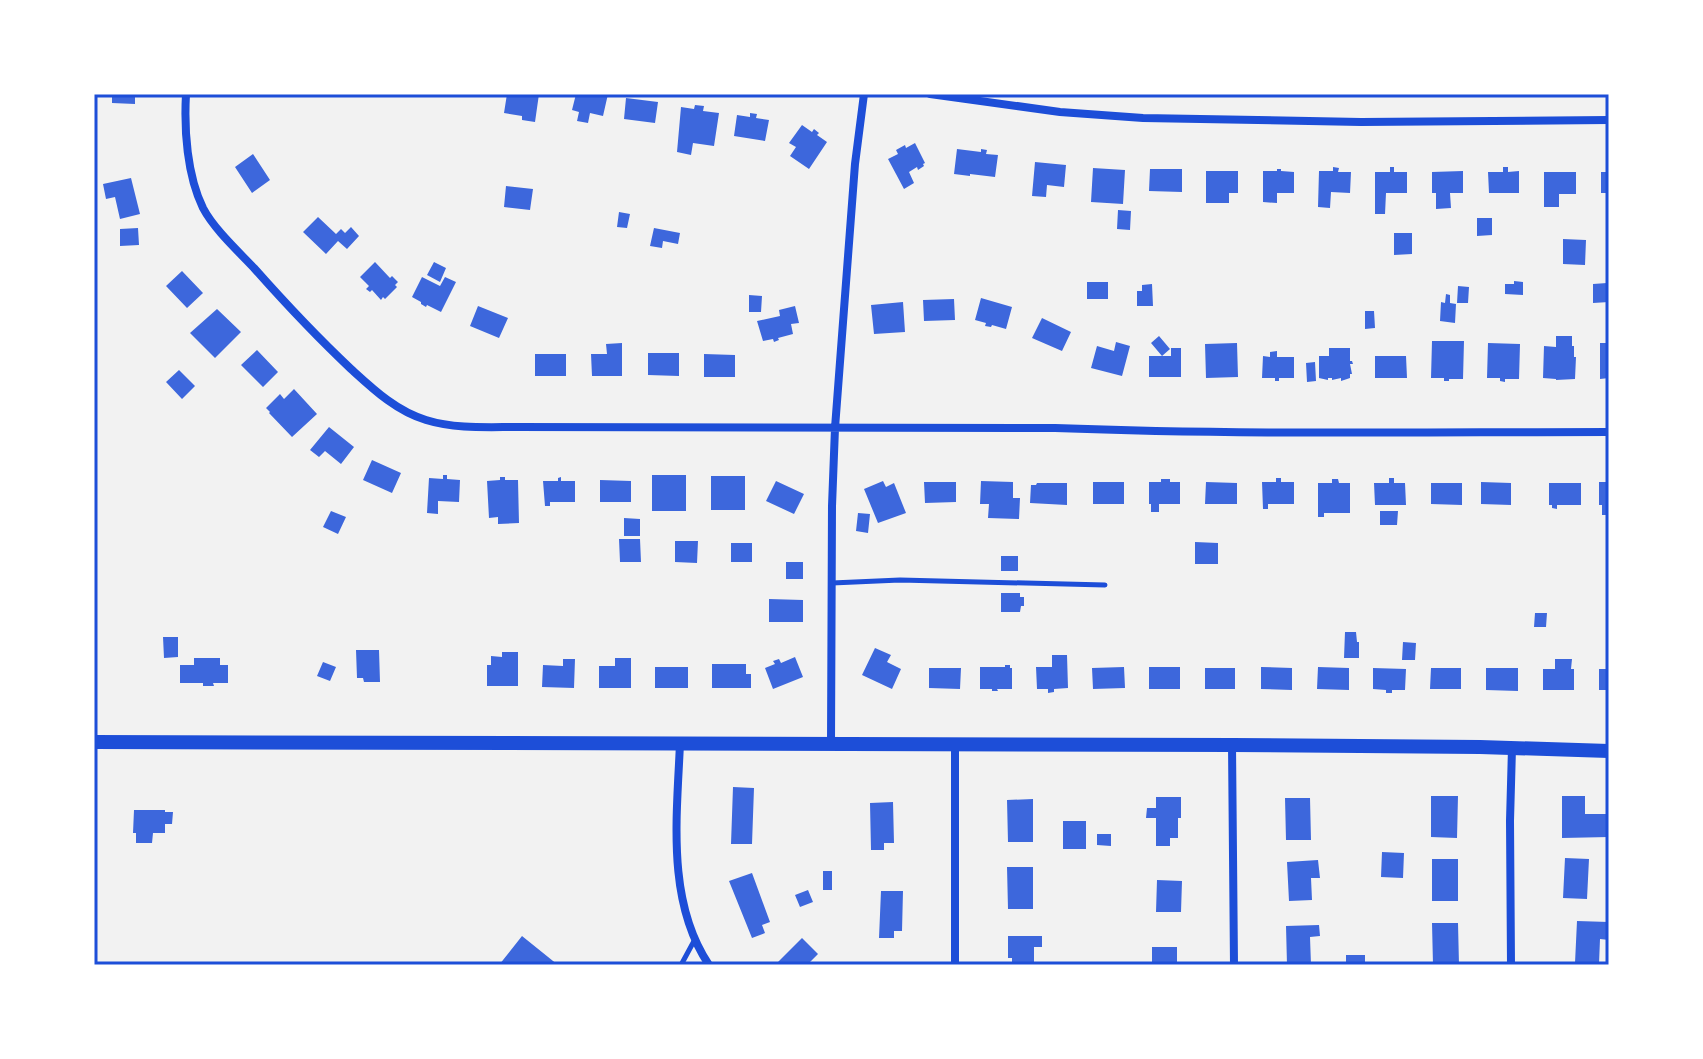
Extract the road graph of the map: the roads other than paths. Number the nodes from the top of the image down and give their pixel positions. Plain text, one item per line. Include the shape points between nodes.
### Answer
1 (186, 94) edge
2 (864, 94) edge
3 (930, 94) edge
4 (1609, 120) edge
5 (835, 428) junction
6 (1609, 432) edge
7 (832, 583) junction
8 (1105, 585) dead end
9 (94, 742) edge
10 (680, 743) junction
11 (831, 744) junction
12 (955, 744) junction
13 (1232, 745) junction
14 (1512, 748) junction
15 (1609, 751) edge
16 (694, 940) junction
17 (681, 965) edge
18 (709, 965) edge
19 (955, 965) edge
20 (1234, 965) edge
21 (1511, 965) edge

1 - 5 street via 189,157 204,210 315,335 397,407 455,426
2 - 5 street
3 - 4 street via 1143,118
5 - 6 street
5 - 7 street
7 - 8 lane
7 - 11 street
9 - 10 main road
10 - 11 main road
10 - 16 street via 679,874
11 - 12 main road
12 - 13 main road
12 - 19 street
13 - 14 main road
13 - 20 street
14 - 15 main road
14 - 21 street
16 - 17 lane
16 - 18 street

